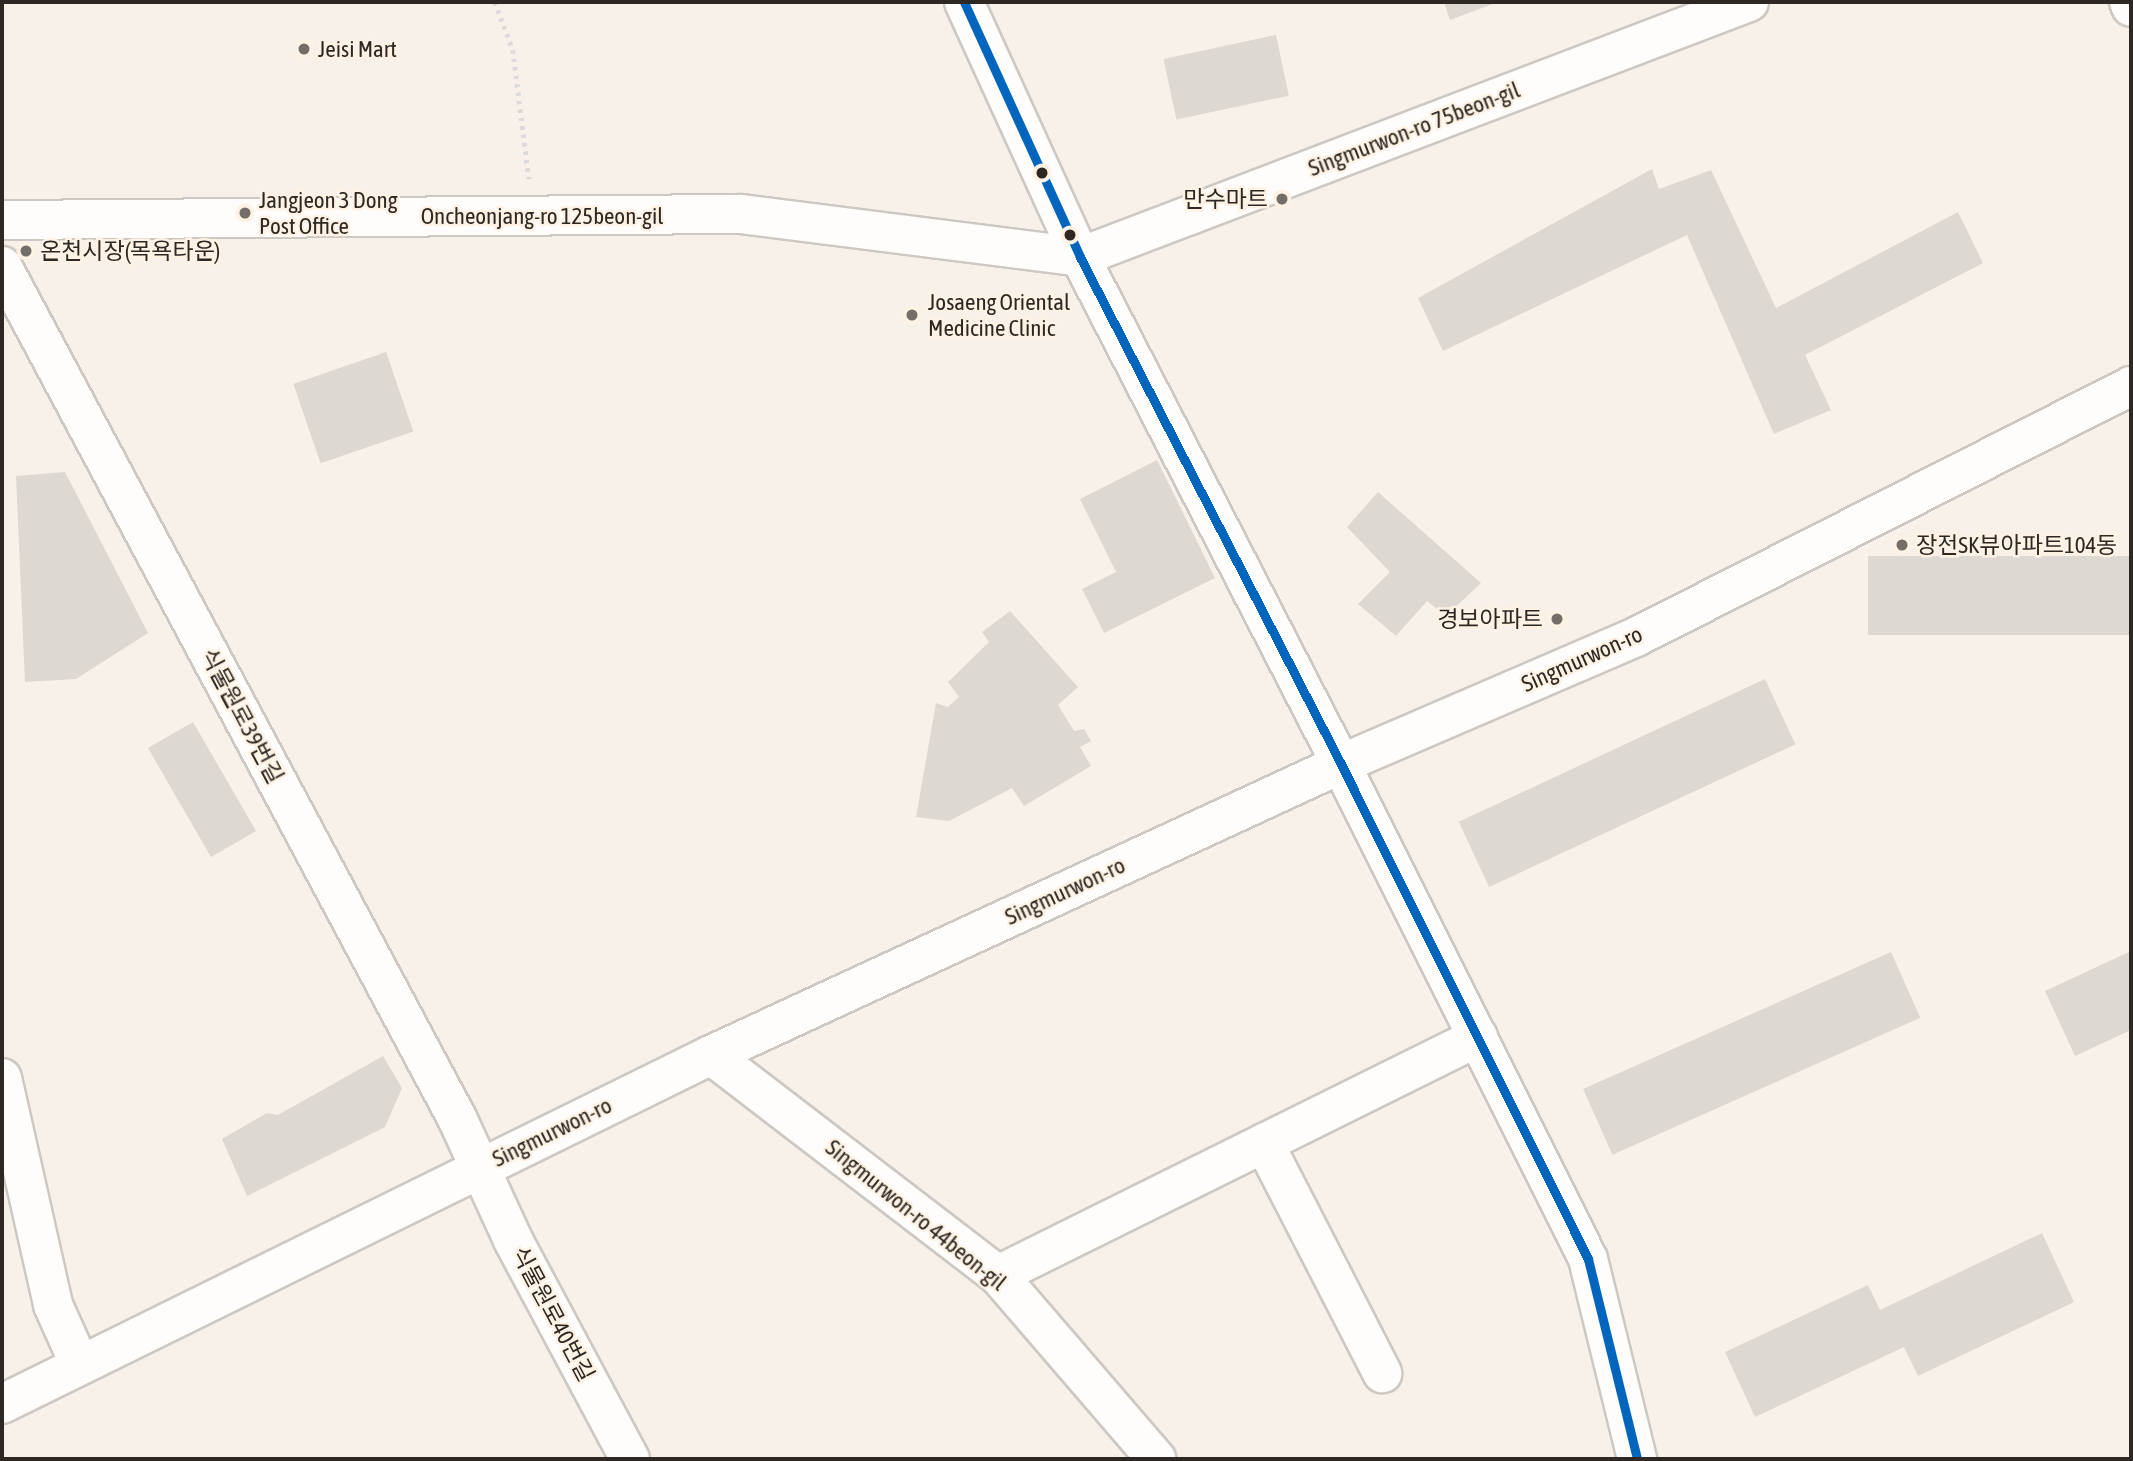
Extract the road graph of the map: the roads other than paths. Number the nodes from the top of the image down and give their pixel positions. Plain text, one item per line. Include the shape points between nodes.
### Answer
1 (964, 2) edge
2 (1749, 2) edge
3 (2129, 2) edge
4 (2131, 7) edge
5 (2, 220) edge
6 (1080, 257) junction
7 (2, 266) edge
8 (2131, 386) edge
9 (1341, 764) junction
10 (1478, 1037) junction
11 (711, 1055) junction
12 (2, 1078) edge
13 (1264, 1143) junction
14 (481, 1167) junction
15 (998, 1275) junction
16 (80, 1365) junction
17 (1382, 1373) dead end
18 (2, 1405) edge
19 (630, 1459) edge
20 (1156, 1459) edge
21 (1637, 1459) edge

1 - 6 street
2 - 6 street, Singmurwon-ro 75beon-gil
3 - 4 street
5 - 6 street, Oncheonjang-ro 125beon-gil via 741,214
6 - 9 street
7 - 14 street, 식물원로39번길
8 - 9 street, Singmurwon-ro via 1638,636
9 - 10 street
9 - 11 street, Singmurwon-ro
10 - 13 street
10 - 21 street via 1588,1259
11 - 14 street, Singmurwon-ro
11 - 15 street, Singmurwon-ro 44beon-gil
12 - 16 street via 53,1305
13 - 15 street
13 - 17 street
14 - 16 street, Singmurwon-ro
14 - 19 street, 식물원로40번길 via 513,1240
15 - 20 street, Singmurwon-ro 44beon-gil
16 - 18 street, Singmurwon-ro

